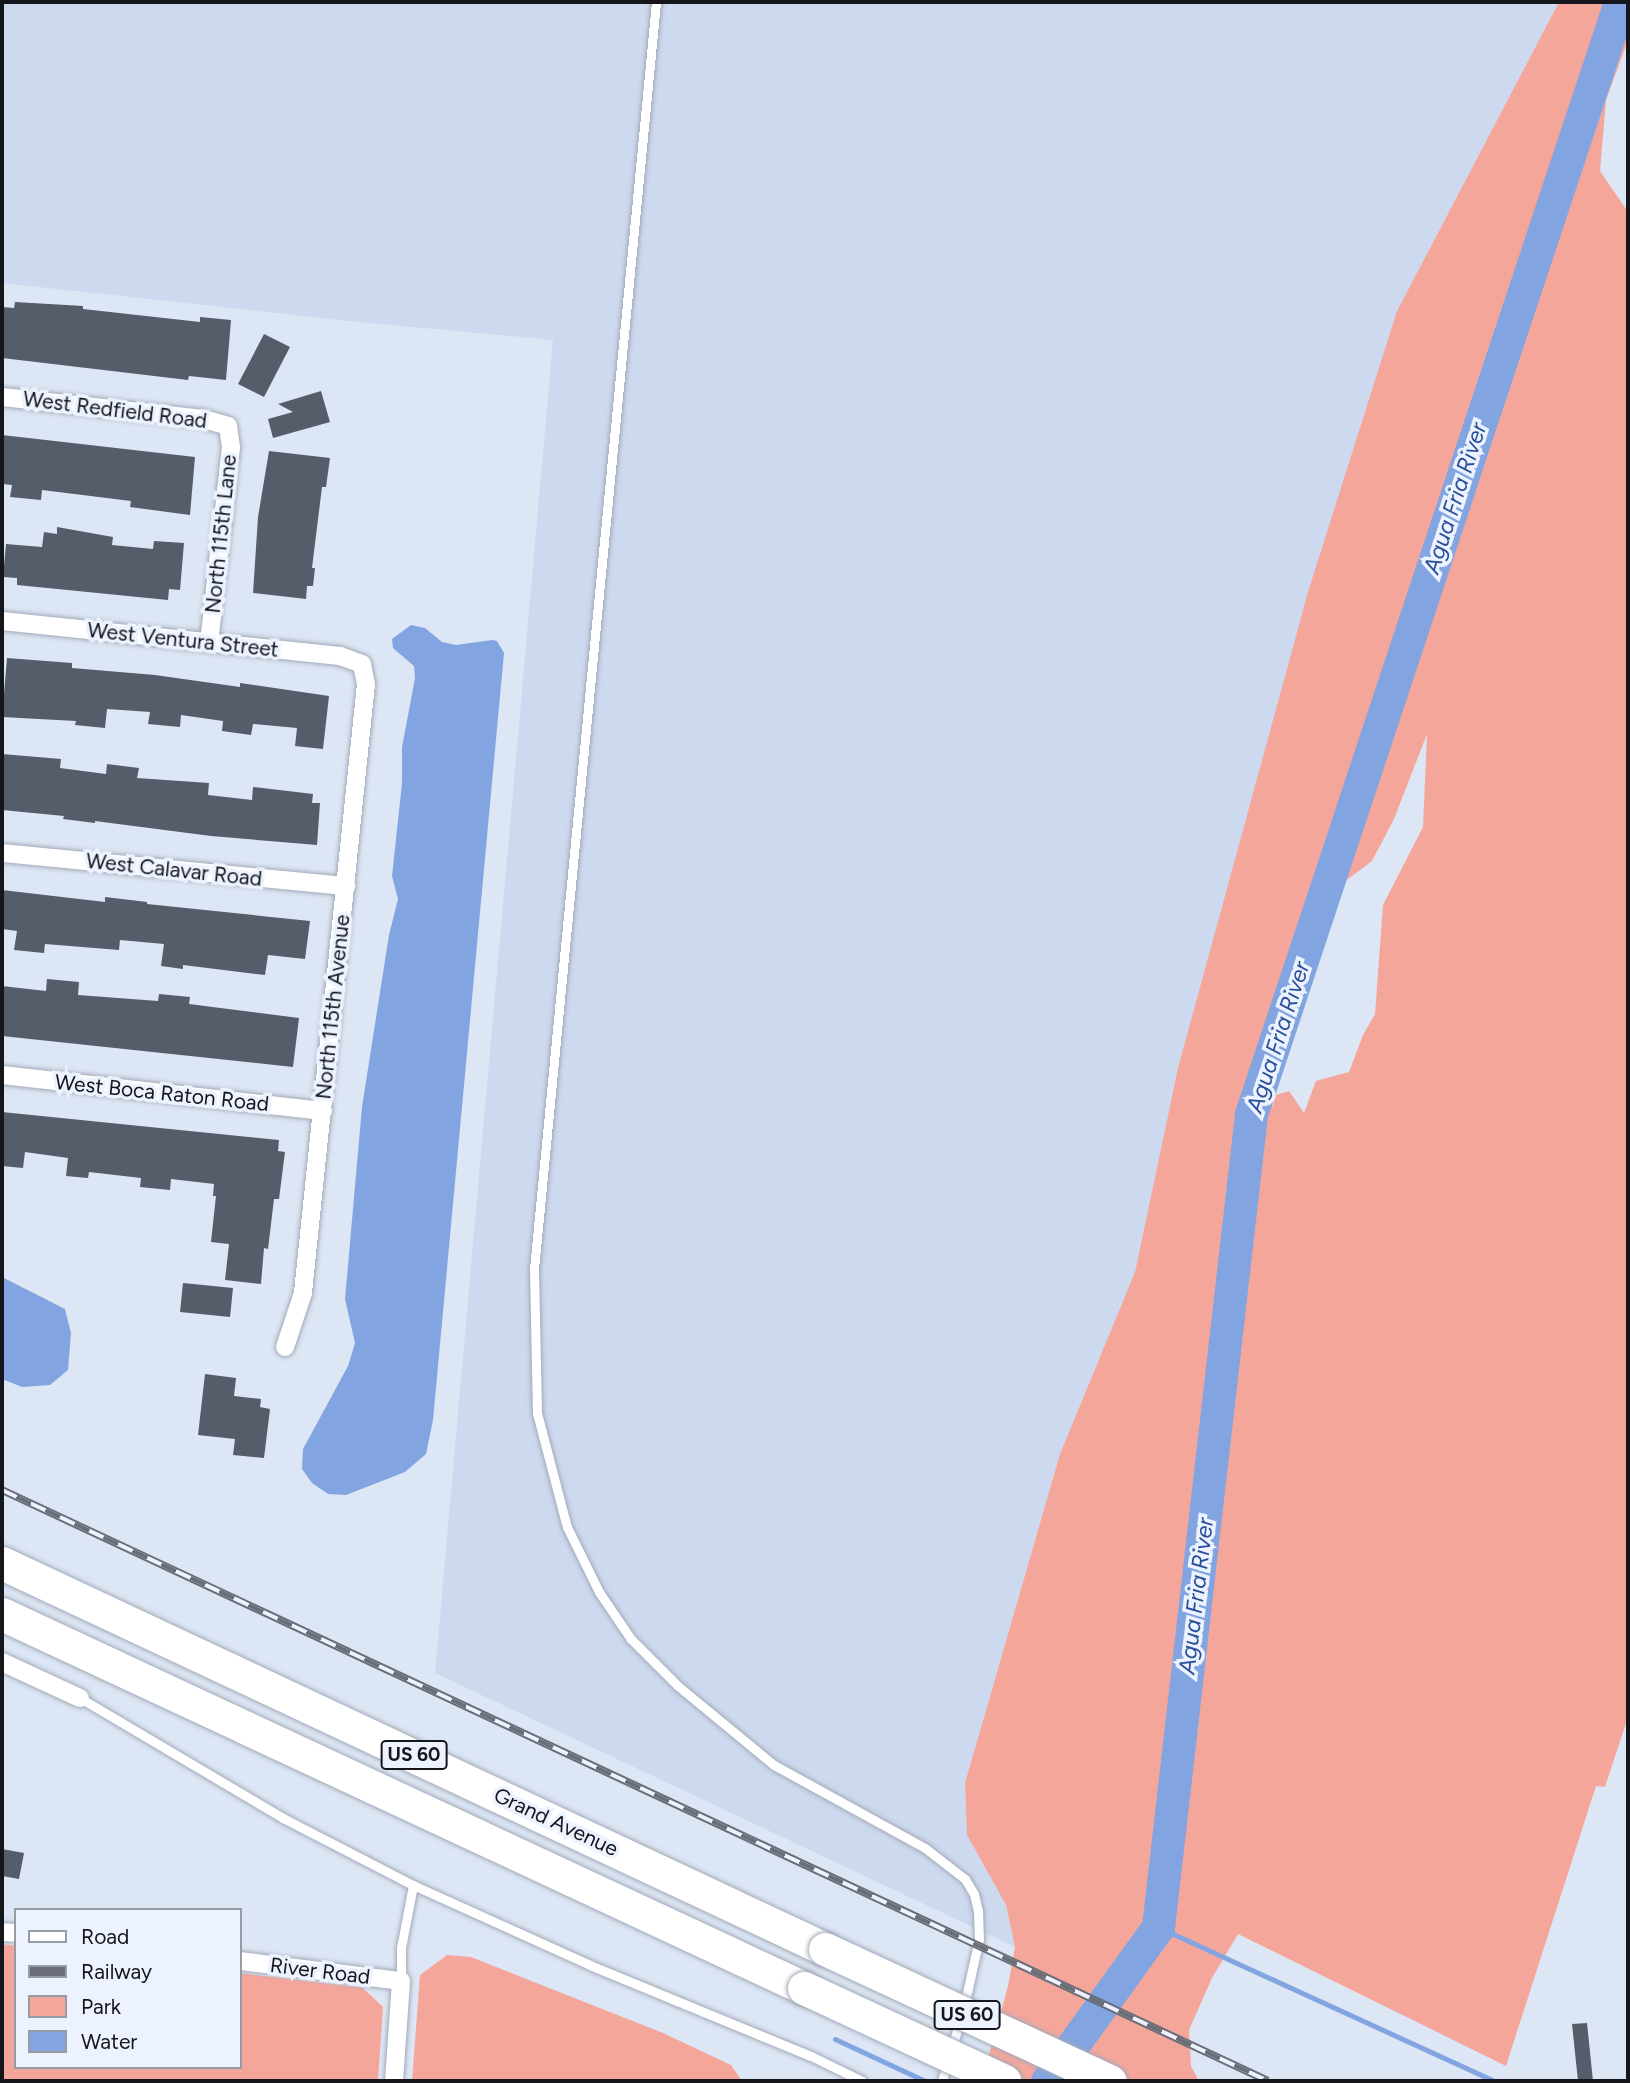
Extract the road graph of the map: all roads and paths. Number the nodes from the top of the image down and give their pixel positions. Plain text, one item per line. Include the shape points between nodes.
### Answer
1 (656, 2) edge
2 (2, 397) edge
3 (228, 425) joint
4 (2, 621) edge
5 (209, 643) junction
6 (362, 664) joint
7 (2, 853) edge
8 (346, 886) junction
9 (2, 1075) edge
10 (323, 1111) junction
11 (285, 1348) dead end
12 (2, 1563) edge
13 (2, 1614) edge
14 (2, 1662) edge
15 (80, 1698) joint
16 (413, 1885) junction
17 (242, 1961) edge
18 (401, 1981) junction
19 (394, 2081) edge
20 (862, 2081) edge
21 (942, 2081) edge
22 (1003, 2081) edge
23 (1110, 2081) edge

1 - 21 lane via 534,1270 537,1413 567,1527 599,1591 631,1639 678,1686 774,1765 925,1847 965,1879 974,1894 979,1939
2 - 3 street, West Redfield Road via 204,418
3 - 5 street, North 115th Lane via 231,447
4 - 5 street, West Ventura Street
5 - 6 street, West Ventura Street via 340,656
6 - 8 street, North 115th Avenue via 366,684
7 - 8 street, West Calavar Road
8 - 10 street, North 115th Avenue
9 - 10 street, West Boca Raton Road
10 - 11 street, North 115th Avenue via 303,1293
12 - 23 highway, Grand Avenue / US 60, bridge
13 - 22 highway, US 60, bridge
14 - 15 street
15 - 16 lane via 283,1818
16 - 18 lane via 401,1948
16 - 20 lane
17 - 18 street, River Road
18 - 19 street

